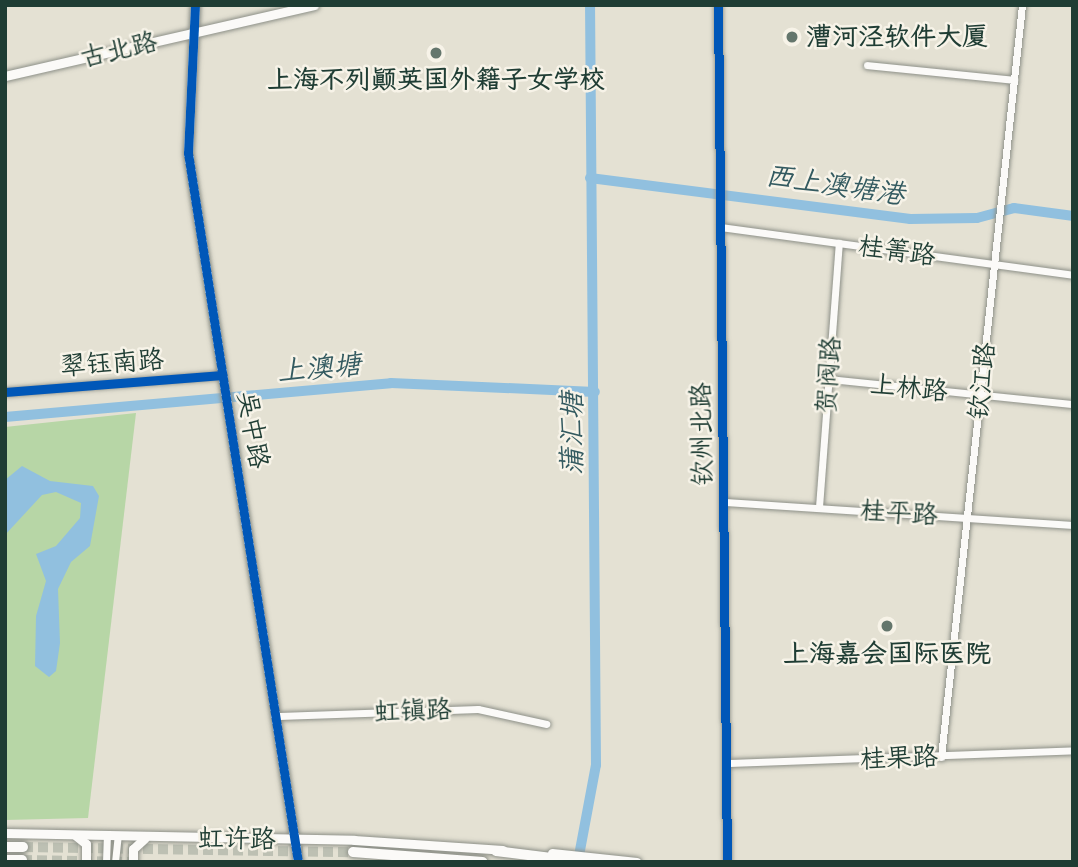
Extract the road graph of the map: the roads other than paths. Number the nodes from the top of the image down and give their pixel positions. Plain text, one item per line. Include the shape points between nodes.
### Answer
1 (195, 5) edge
2 (314, 5) edge
3 (718, 5) edge
4 (1022, 5) edge
5 (192, 33) junction
6 (867, 65) dead end
7 (5, 76) edge
8 (1014, 80) junction
9 (720, 227) junction
10 (839, 243) junction
11 (994, 264) junction
12 (1073, 275) edge
13 (222, 375) junction
14 (829, 379) junction
15 (5, 392) edge
16 (981, 395) junction
17 (1073, 404) edge
18 (724, 502) junction
19 (819, 507) junction
20 (968, 518) junction
21 (1073, 525) edge
22 (279, 716) junction
23 (546, 724) dead end
24 (1073, 750) edge
25 (941, 757) junction
26 (726, 763) junction
27 (5, 833) edge
28 (75, 835) junction
29 (112, 835) junction
30 (147, 838) junction
31 (295, 840) junction
32 (5, 847) edge
33 (23, 847) tunnel mouth
34 (496, 851) joint
35 (354, 852) tunnel mouth
36 (561, 857) junction
37 (5, 860) edge
38 (22, 860) tunnel mouth
39 (86, 862) edge
40 (106, 862) edge
41 (115, 862) edge
42 (133, 862) edge
43 (298, 862) edge
44 (483, 862) edge
45 (583, 862) edge
46 (637, 862) edge
47 (727, 862) edge

1 - 5 main road, 吴中路
2 - 5 main road, 古北路
3 - 9 street, 钦州北路
4 - 8 street, 钦江路
5 - 7 main road, 古北路
5 - 13 main road, 吴中路 via 188,153
6 - 8 street
8 - 11 street, 钦江路
9 - 10 street, 桂箐路
9 - 18 street, 钦州北路
10 - 11 street, 桂箐路
10 - 14 street, 贺阀路
11 - 12 street, 桂箐路
11 - 16 street, 钦江路
13 - 15 street, 翠钰南路
13 - 22 main road, 吴中路
14 - 16 street, 上林路
14 - 19 street, 贺阀路
16 - 17 street, 上林路
16 - 20 street, 钦江路
18 - 19 street, 桂平路
18 - 26 street, 钦州北路
19 - 20 street, 桂平路
20 - 21 street, 桂平路
20 - 25 street, 钦江路
22 - 23 street, 虹镇路 via 478,709
22 - 31 main road, 吴中路
24 - 25 street, 桂果路
25 - 26 street, 桂果路
26 - 47 street, 钦州北路
27 - 28 main road, 虹许路
28 - 29 main road, 虹许路
28 - 39 main road via 86,844
29 - 30 main road, 虹许路
29 - 40 street
29 - 41 street
30 - 31 main road, 虹许路
30 - 42 main road via 133,849
31 - 34 main road, 虹许路
31 - 43 main road, 吴中路
32 - 33 highway
34 - 36 highway
35 - 44 highway
36 - 45 highway
36 - 46 main road
37 - 38 highway

